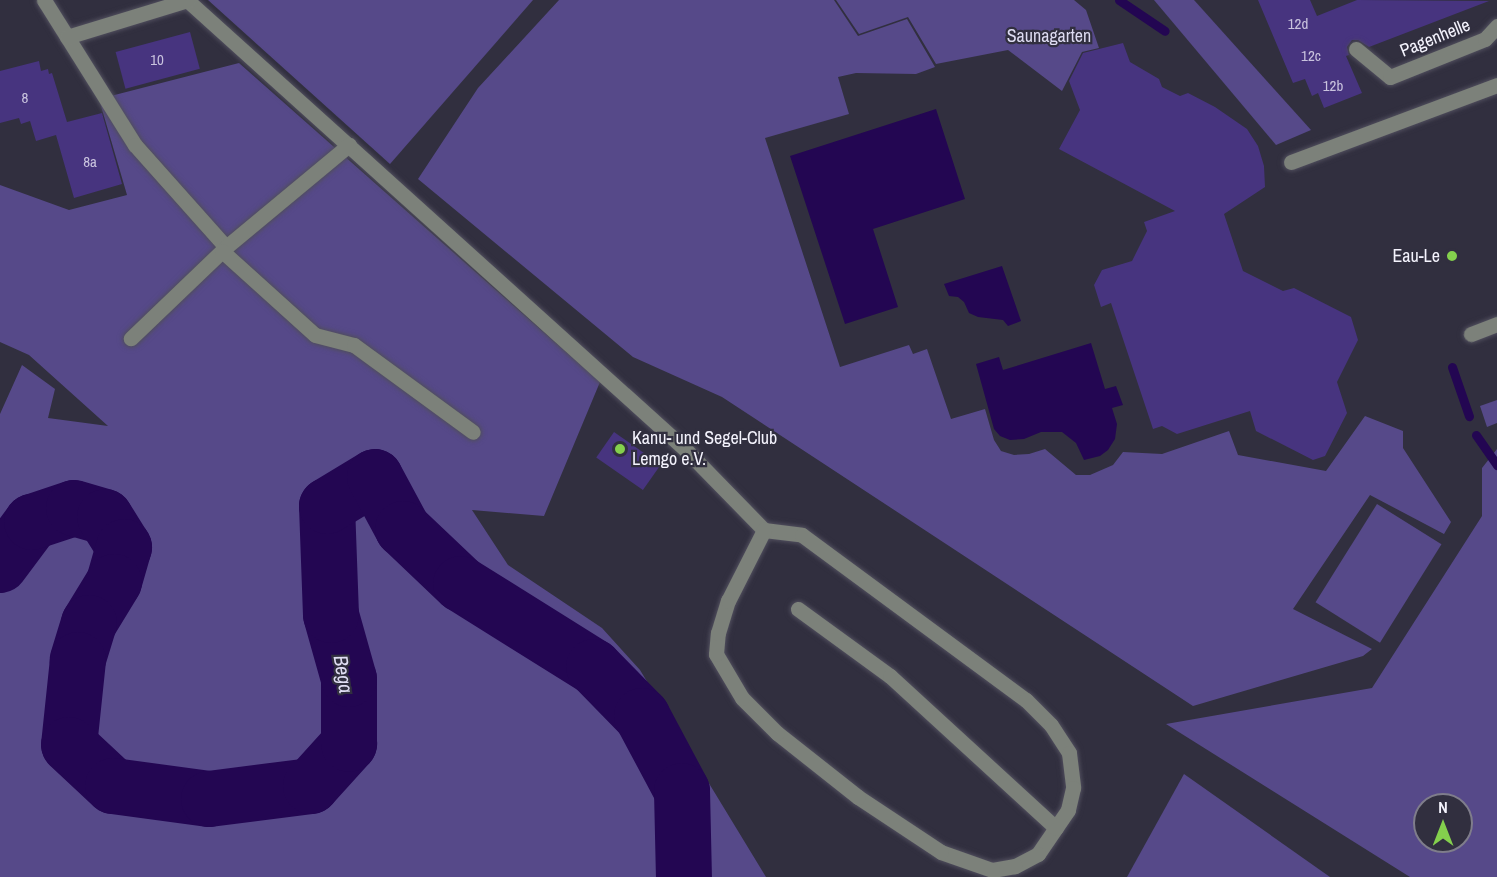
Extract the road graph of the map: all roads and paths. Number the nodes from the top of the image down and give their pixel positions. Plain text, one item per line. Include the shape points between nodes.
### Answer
1 (44, 0) edge
2 (188, 0) edge
3 (1497, 26) edge
4 (67, 38) junction
5 (1356, 49) dead end
6 (1497, 86) edge
7 (349, 145) junction
8 (1291, 162) dead end
9 (224, 249) junction
10 (1497, 324) edge
11 (1471, 334) dead end
12 (131, 338) dead end
13 (473, 432) dead end
14 (764, 530) junction
15 (798, 609) dead end
16 (1056, 828) junction

1 - 4 lane
2 - 4 lane
2 - 7 lane
3 - 5 lane, Pagenhelle via 1485,39 1390,77
4 - 9 lane via 135,145
6 - 8 lane
7 - 9 lane
7 - 14 lane via 685,449
9 - 12 lane
9 - 13 lane via 315,335 354,345
10 - 11 lane
14 - 16 lane via 802,535 1026,700 1050,724 1073,768 1068,810
14 - 16 lane via 728,601 718,633 716,654 742,699 777,733 858,797 941,852 992,870 1015,866 1038,854
15 - 16 lane via 890,676

